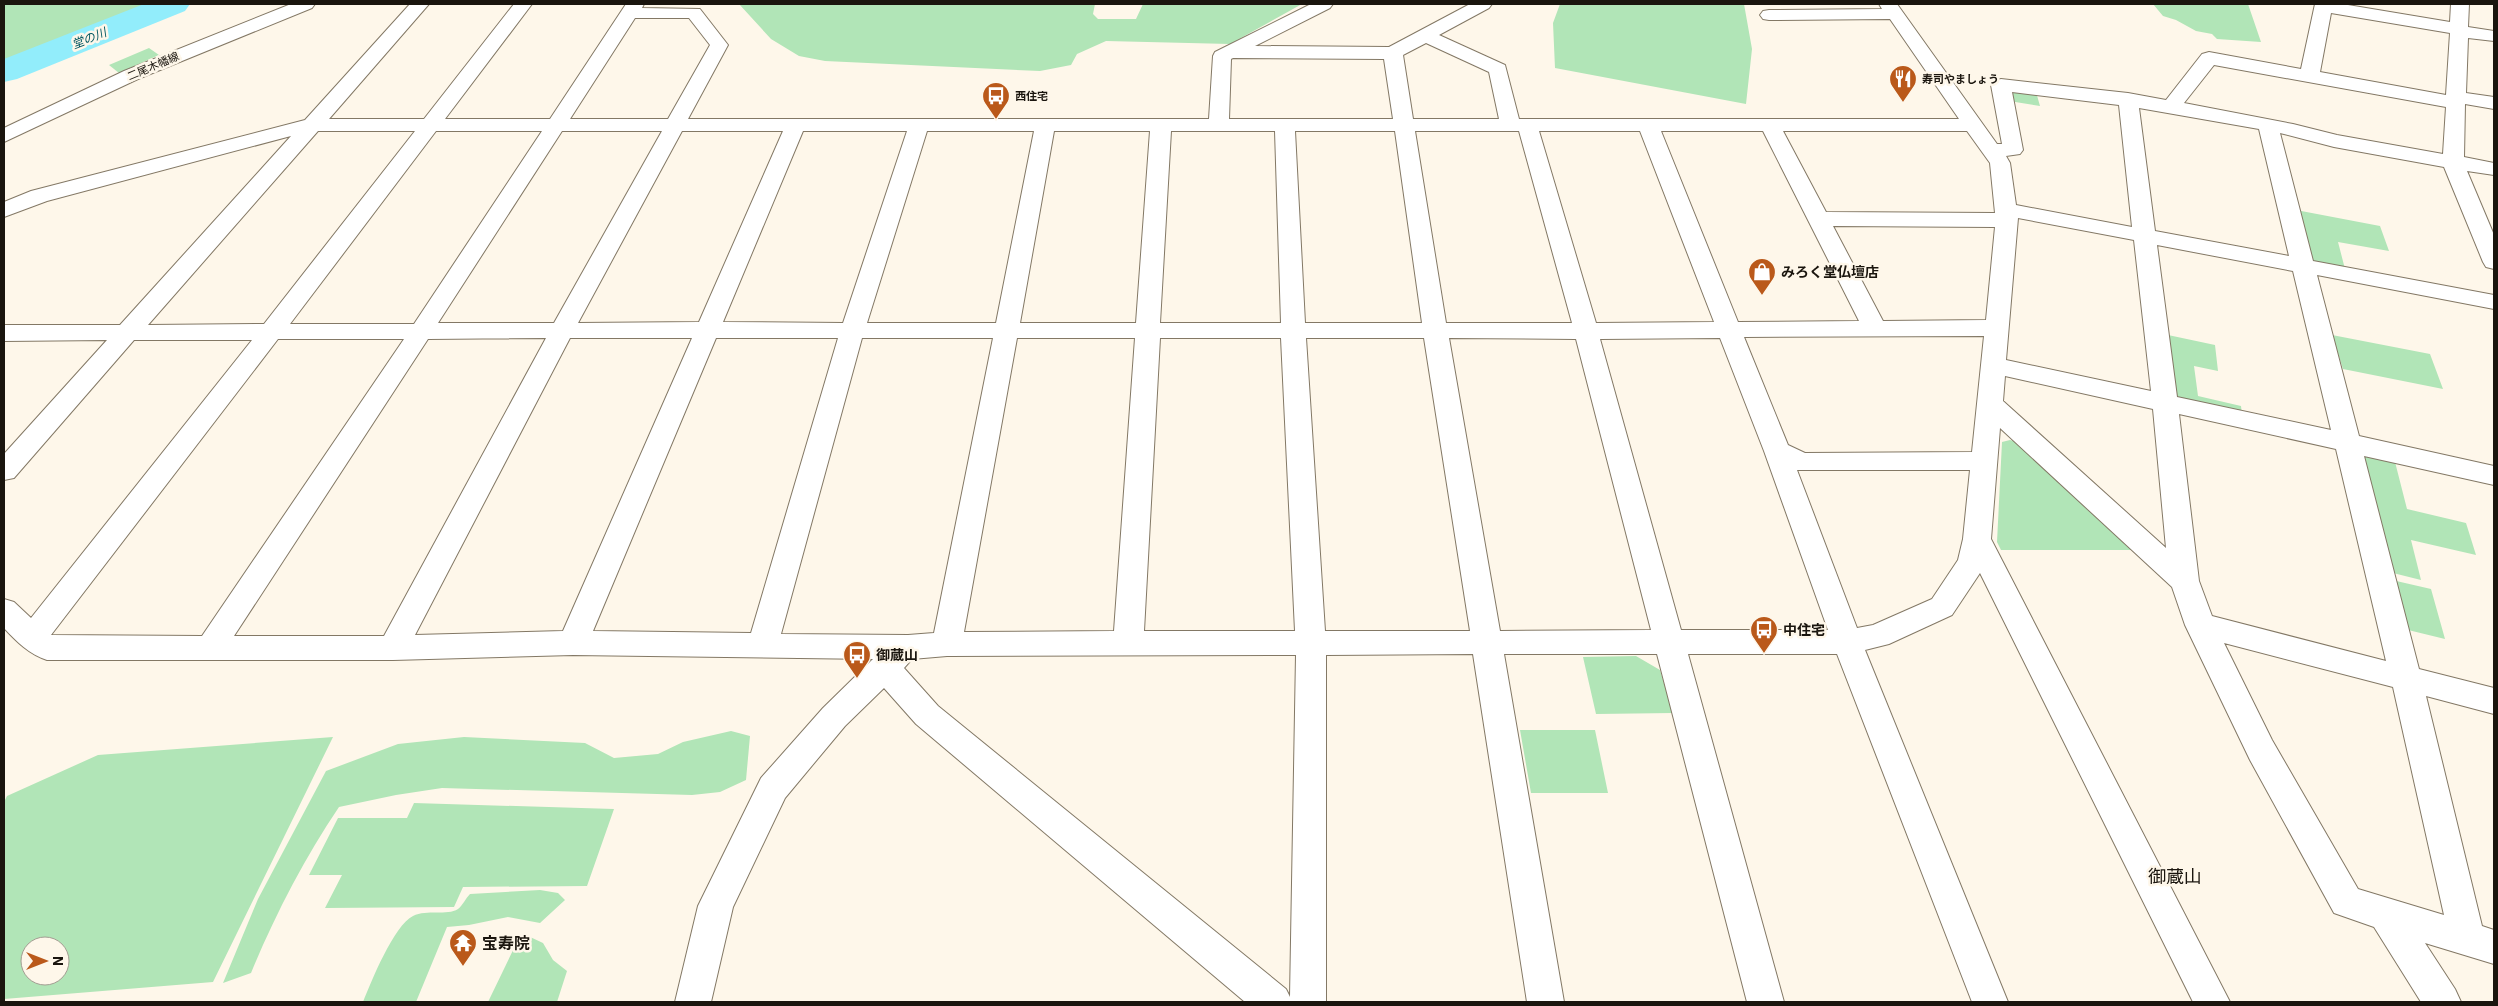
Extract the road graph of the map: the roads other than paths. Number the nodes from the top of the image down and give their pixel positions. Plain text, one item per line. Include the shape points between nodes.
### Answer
1 (306, 4) edge
2 (420, 4) edge
3 (523, 4) edge
4 (1324, 4) edge
5 (1483, 4) edge
6 (2460, 4) edge
7 (2324, 5) edge
8 (632, 8) edge
9 (1892, 9) edge
10 (1769, 15) dead end
11 (2459, 30) junction
12 (1426, 36) junction
13 (2494, 36) edge
14 (1233, 52) junction
15 (1393, 53) junction
16 (2309, 76) junction
17 (2128, 99) junction
18 (2456, 100) junction
19 (2494, 103) edge
20 (2172, 106) junction
21 (554, 124) junction
22 (675, 124) junction
23 (796, 124) junction
24 (919, 124) junction
25 (1044, 124) junction
26 (1161, 124) junction
27 (1219, 124) junction
28 (1285, 124) junction
29 (1403, 124) junction
30 (1518, 124) junction
31 (310, 125) junction
32 (429, 125) junction
33 (1648, 125) junction
34 (1770, 125) junction
35 (1973, 125) junction
36 (2268, 125) junction
37 (4, 136) edge
38 (1991, 150) junction
39 (2453, 162) junction
40 (2494, 169) edge
41 (4, 210) edge
42 (2006, 214) junction
43 (1817, 220) junction
44 (2488, 234) edge
45 (2145, 235) junction
46 (2494, 262) edge
47 (2302, 265) junction
48 (2494, 302) edge
49 (1874, 328) junction
50 (1997, 328) junction
51 (708, 330) junction
52 (1435, 330) junction
53 (1729, 330) junction
54 (562, 331) junction
55 (852, 331) junction
56 (1007, 331) junction
57 (1149, 331) junction
58 (1293, 331) junction
59 (1586, 331) junction
60 (128, 332) junction
61 (271, 332) junction
62 (4, 333) edge
63 (420, 333) junction
64 (1993, 364) junction
65 (2166, 402) junction
66 (1989, 403) junction
67 (2347, 442) junction
68 (1777, 451) junction
69 (1984, 461) junction
70 (4, 471) edge
71 (2494, 475) edge
72 (1977, 539) junction
73 (2184, 580) junction
74 (4, 610) edge
75 (2200, 625) junction
76 (32, 638) junction
77 (1128, 642) junction
78 (1487, 642) junction
79 (1847, 642) junction
80 (573, 643) junction
81 (946, 644) junction
82 (1311, 644) junction
83 (1670, 644) junction
84 (763, 645) junction
85 (210, 648) junction
86 (393, 648) junction
87 (896, 657) junction
88 (2406, 678) junction
89 (2494, 701) edge
90 (2386, 914) junction
91 (2481, 943) edge
92 (693, 1002) edge
93 (1273, 1002) edge
94 (1308, 1002) edge
95 (1546, 1002) edge
96 (1766, 1002) edge
97 (1990, 1002) edge
98 (2212, 1002) edge
99 (2442, 1002) edge

1 - 37 street, 二尾木幡線 via 131,75
2 - 31 street
3 - 32 street
4 - 14 street
5 - 12 street
6 - 11 street
7 - 11 street
7 - 16 street
8 - 21 street
8 - 22 street via 694,13 719,45
9 - 10 street
9 - 35 street
11 - 13 street
11 - 18 street
12 - 15 street
12 - 30 street via 1498,69
14 - 15 street
14 - 27 street via 1222,56
15 - 29 street
16 - 18 street
16 - 20 street via 2209,58
17 - 20 street
17 - 38 street via 2001,85 2014,150
17 - 45 street
18 - 19 street
18 - 39 street
20 - 36 street
21 - 22 street
21 - 32 street
21 - 63 street
22 - 23 street
22 - 54 street
23 - 24 street
23 - 51 street
24 - 25 street
24 - 55 street
25 - 26 street
25 - 56 street
26 - 27 street
26 - 57 street
27 - 28 street
28 - 29 street
28 - 58 street
29 - 30 street
29 - 52 street
30 - 33 street
30 - 59 street
31 - 32 street
31 - 41 street via 39,196
31 - 60 street
32 - 61 street
33 - 34 street
33 - 53 street
34 - 35 street
34 - 43 street
35 - 38 street
36 - 39 street via 2334,141
36 - 47 street
38 - 42 street via 2000,164
39 - 40 street
39 - 44 street
42 - 43 street
42 - 45 street
42 - 50 street
43 - 49 street
44 - 46 street
45 - 47 street
45 - 65 street
47 - 48 street
47 - 67 street
49 - 50 street
49 - 53 street
50 - 64 street
51 - 54 street
51 - 55 street
51 - 80 street
52 - 58 street
52 - 59 street
52 - 78 street
53 - 59 street
53 - 68 street
54 - 63 street
54 - 86 street
55 - 56 street
55 - 84 street
56 - 57 street
56 - 81 street
57 - 58 street
57 - 77 street
58 - 82 street
59 - 83 street
60 - 61 street
60 - 62 street
60 - 70 street
61 - 63 street
61 - 76 street
63 - 85 street
64 - 65 street
64 - 66 street
65 - 67 street
65 - 73 street
66 - 69 street
66 - 73 street
67 - 71 street
67 - 88 street
68 - 69 street via 1802,462
68 - 79 street
69 - 72 street
72 - 79 street via 1972,562 1942,607 1878,636
72 - 98 street
73 - 75 street
74 - 76 street
75 - 88 street
75 - 90 street via 2261,750 2346,902
76 - 85 street via 47,648
77 - 81 street
77 - 82 street
78 - 82 street
78 - 83 street
78 - 95 street
79 - 83 street
79 - 97 street
80 - 84 street
80 - 86 street
81 - 87 street
82 - 94 street
83 - 96 street
84 - 87 street
85 - 86 street
87 - 92 street via 834,717 773,788 716,906
87 - 93 street via 927,715
88 - 89 street
88 - 91 street
90 - 91 street
90 - 99 street

